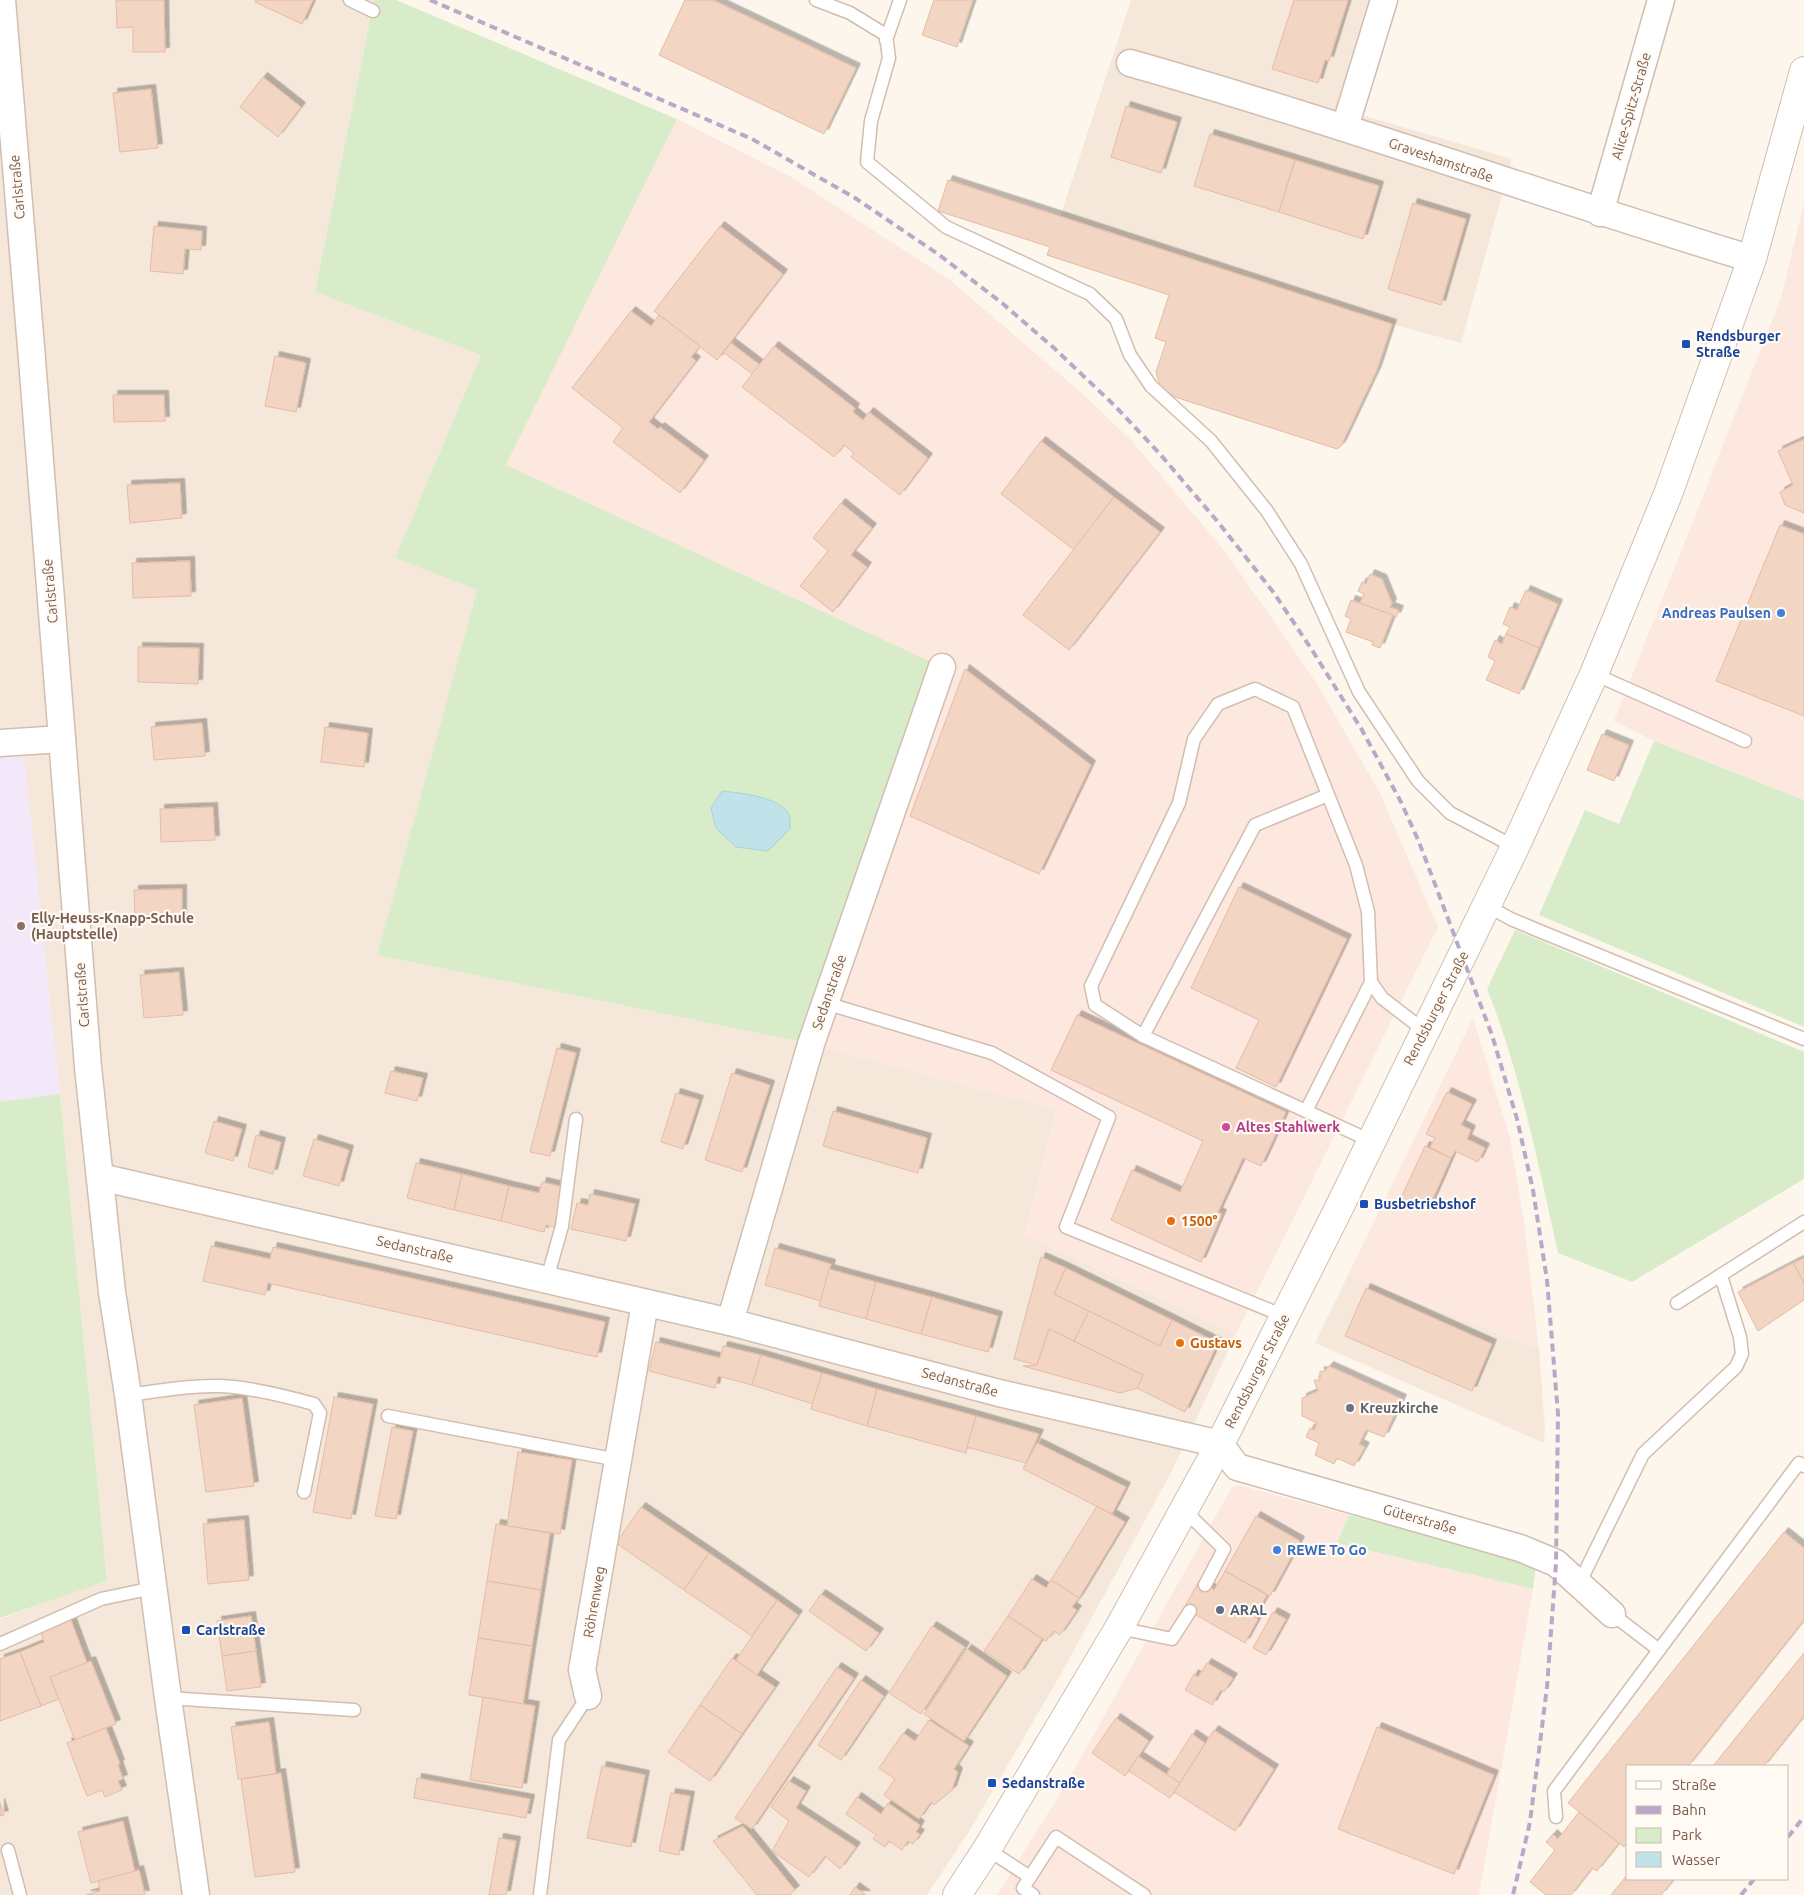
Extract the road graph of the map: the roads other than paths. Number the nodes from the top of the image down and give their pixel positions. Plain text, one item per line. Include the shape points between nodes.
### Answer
1 (2, 0) edge
2 (350, 0) edge
3 (816, 0) edge
4 (900, 0) edge
5 (1384, 0) edge
6 (1662, 0) edge
7 (372, 11) dead end
8 (886, 40) junction
9 (1130, 63) dead end
10 (1804, 71) edge
11 (1345, 127) junction
12 (1600, 213) junction
13 (1752, 260) junction
14 (942, 667) dead end
15 (1594, 674) junction
16 (62, 739) junction
17 (1745, 741) dead end
18 (0, 743) edge
19 (1328, 795) junction
20 (1515, 847) junction
21 (1487, 906) junction
22 (1371, 982) junction
23 (825, 1003) junction
24 (1425, 1030) junction
25 (1144, 1036) junction
26 (1804, 1039) edge
27 (1306, 1110) junction
28 (576, 1120) dead end
29 (1371, 1141) junction
30 (100, 1177) junction
31 (1804, 1222) edge
32 (1721, 1276) junction
33 (547, 1279) junction
34 (644, 1303) junction
35 (1678, 1303) dead end
36 (1284, 1316) junction
37 (730, 1322) junction
38 (128, 1394) junction
39 (388, 1416) dead end
40 (1220, 1444) junction
41 (618, 1460) junction
42 (1804, 1466) edge
43 (304, 1492) dead end
44 (1184, 1510) junction
45 (1579, 1584) junction
46 (1205, 1585) dead end
47 (153, 1588) junction
48 (1190, 1611) dead end
49 (1612, 1614) joint
50 (1119, 1628) junction
51 (0, 1644) edge
52 (1658, 1650) junction
53 (588, 1696) joint
54 (168, 1698) junction
55 (354, 1710) dead end
56 (1556, 1817) dead end
57 (987, 1849) junction
58 (8, 1850) dead end
59 (1030, 1877) junction
60 (20, 1895) edge
61 (196, 1895) edge
62 (540, 1895) edge
63 (957, 1895) edge
64 (1033, 1895) edge
65 (1144, 1895) edge

1 - 16 street, Carlstraße
2 - 7 lane
3 - 8 lane via 850,13 886,35
4 - 8 lane
5 - 11 street
6 - 12 street, Alice-Spitz-Straße
8 - 20 lane via 889,58 872,120 867,162 946,227 1090,294 1116,319 1130,355 1151,386 1211,441 1267,511 1301,564 1360,692 1418,781 1450,812
9 - 11 street, Graveshamstraße
10 - 13 street, Rendsburger Straße
11 - 12 street, Graveshamstraße
12 - 13 street, Graveshamstraße
13 - 15 street, Rendsburger Straße via 1668,494
14 - 23 street, Sedanstraße
15 - 17 lane
15 - 20 street, Rendsburger Straße
16 - 18 street
16 - 30 street, Carlstraße
19 - 22 lane via 1356,865 1368,912
19 - 25 lane via 1255,825
19 - 25 lane via 1293,708 1254,689 1218,704 1194,739 1179,803 1091,986 1095,1005
20 - 21 street, Rendsburger Straße
21 - 24 street, Rendsburger Straße
21 - 26 lane via 1528,927
22 - 24 lane via 1382,998
22 - 27 lane
23 - 36 lane via 992,1053 1109,1117 1066,1227
23 - 37 street, Sedanstraße
24 - 29 street, Rendsburger Straße
25 - 27 lane
27 - 29 lane
28 - 33 lane via 562,1226
29 - 36 street, Rendsburger Straße
30 - 33 street, Sedanstraße
30 - 38 street, Carlstraße via 112,1292
31 - 32 lane
32 - 35 lane
32 - 45 lane via 1742,1354 1736,1367 1643,1454
33 - 34 street, Sedanstraße
34 - 37 street, Sedanstraße
34 - 41 street, Röhrenweg
36 - 40 street, Rendsburger Straße
37 - 40 street, Sedanstraße via 999,1393
38 - 43 lane via 222,1386 314,1404 320,1413
38 - 47 street, Carlstraße
39 - 41 lane
40 - 44 street, Rendsburger Straße
40 - 45 street, Güterstraße via 1237,1467 1520,1548 1556,1563
41 - 53 street, Röhrenweg via 582,1670
42 - 52 lane via 1799,1463
44 - 46 lane via 1224,1549
44 - 50 street, Rendsburger Straße
45 - 49 street, Güterstraße
47 - 51 lane via 101,1599
47 - 54 street, Carlstraße
48 - 50 lane via 1172,1640
49 - 52 lane
50 - 57 street, Rendsburger Straße
52 - 56 lane via 1554,1791
53 - 62 lane, Röhrenweg via 559,1740
54 - 55 lane
54 - 61 street, Carlstraße
57 - 59 lane
57 - 63 street, Rendsburger Straße
58 - 60 lane
59 - 64 lane via 1022,1888
59 - 65 lane via 1056,1837

